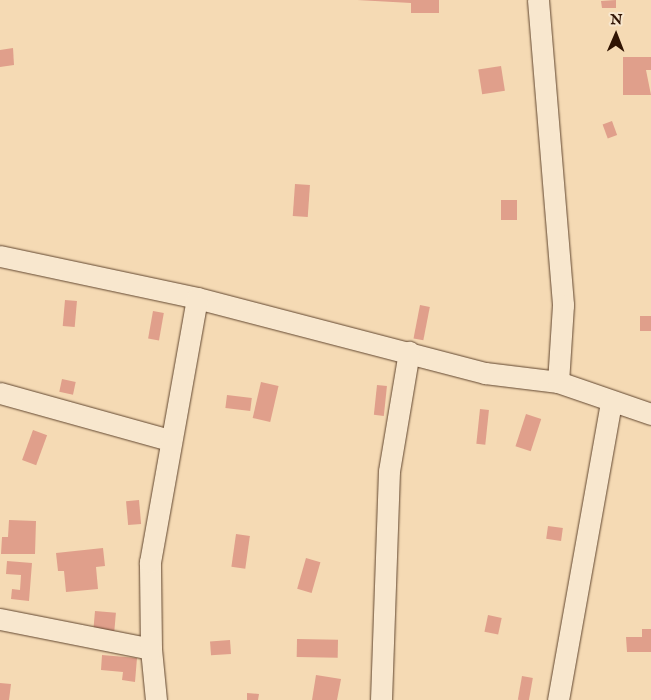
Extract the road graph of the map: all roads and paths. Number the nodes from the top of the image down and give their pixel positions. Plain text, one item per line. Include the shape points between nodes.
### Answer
1 (538, 0) edge
2 (0, 256) edge
3 (197, 298) junction
4 (409, 352) junction
5 (558, 382) junction
6 (0, 393) edge
7 (611, 402) junction
8 (651, 414) edge
9 (170, 440) junction
10 (0, 619) edge
11 (151, 649) junction
12 (156, 700) edge
13 (381, 700) edge
14 (558, 700) edge

1 - 5 street via 563,305
2 - 3 street
3 - 4 street
3 - 9 street
4 - 5 street via 485,373
4 - 13 street via 389,470
5 - 7 street
6 - 9 street
7 - 8 street
7 - 14 street
9 - 11 street via 150,562
10 - 11 street
11 - 12 street

